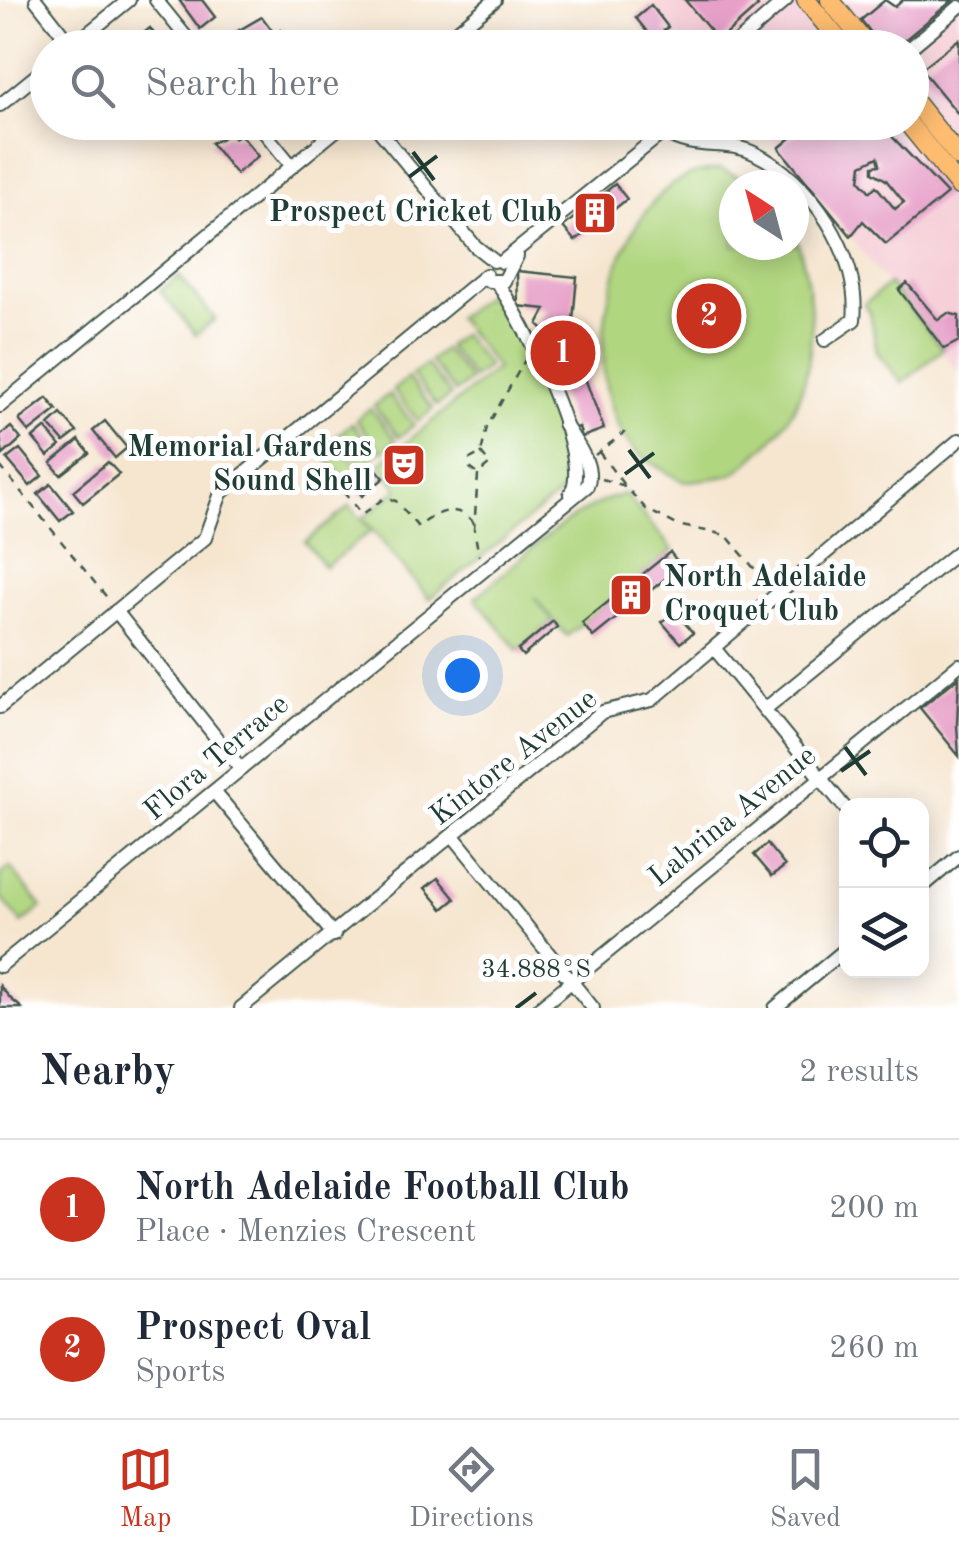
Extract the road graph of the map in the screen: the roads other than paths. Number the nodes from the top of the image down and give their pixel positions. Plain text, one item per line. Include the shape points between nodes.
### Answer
1 (36, 0) edge
2 (129, 0) edge
3 (156, 0) edge
4 (495, 0) edge
5 (786, 0) edge
6 (806, 0) edge
7 (830, 0) edge
8 (959, 7) edge
9 (58, 30) edge
10 (92, 30) edge
11 (180, 30) edge
12 (459, 30) edge
13 (752, 30) edge
14 (831, 30) edge
15 (854, 30) edge
16 (929, 32) edge
17 (30, 81) edge
18 (0, 105) edge
19 (929, 121) edge
20 (271, 140) edge
21 (324, 140) edge
22 (387, 140) edge
23 (654, 140) edge
24 (676, 140) edge
25 (922, 140) edge
26 (959, 157) edge
27 (292, 166) junction
28 (959, 186) edge
29 (497, 272) junction
30 (825, 340) dead end
31 (0, 406) edge
32 (564, 423) junction
33 (959, 440) edge
34 (566, 500) junction
35 (959, 551) edge
36 (117, 611) junction
37 (714, 648) junction
38 (959, 664) edge
39 (0, 707) edge
40 (765, 710) junction
41 (241, 769) junction
42 (821, 778) junction
43 (216, 794) junction
44 (839, 801) edge
45 (454, 836) junction
46 (959, 856) edge
47 (929, 881) edge
48 (334, 935) junction
49 (839, 955) edge
50 (0, 966) edge
51 (572, 981) junction
52 (241, 1008) edge
53 (539, 1008) edge
54 (593, 1008) edge
55 (775, 1008) edge

1 - 9 street
2 - 10 street
3 - 11 street
4 - 12 street
5 - 13 street
6 - 14 highway
7 - 15 highway
8 - 16 street
17 - 18 street
19 - 26 highway
20 - 27 street
21 - 27 street
22 - 29 street
23 - 29 street
24 - 30 street via 752,152 808,197 848,264 856,300 854,320
25 - 28 highway
27 - 31 street
29 - 32 street
29 - 36 street via 222,493 205,538
32 - 34 street via 578,472
32 - 34 street, Flora Terrace via 589,469 587,486
33 - 37 street, Kintore Avenue
34 - 41 street, Flora Terrace
35 - 40 street
36 - 39 street
36 - 41 street
37 - 40 street
37 - 45 street, Kintore Avenue via 652,700 602,712
38 - 42 street, Labrina Avenue
40 - 42 street
41 - 43 street, Flora Terrace
42 - 44 street
42 - 51 street, Labrina Avenue
43 - 48 street
43 - 50 street, Flora Terrace
45 - 48 street, Kintore Avenue
45 - 51 street
46 - 47 street
48 - 52 street, Kintore Avenue
49 - 55 street
51 - 53 street, Labrina Avenue
51 - 54 street

